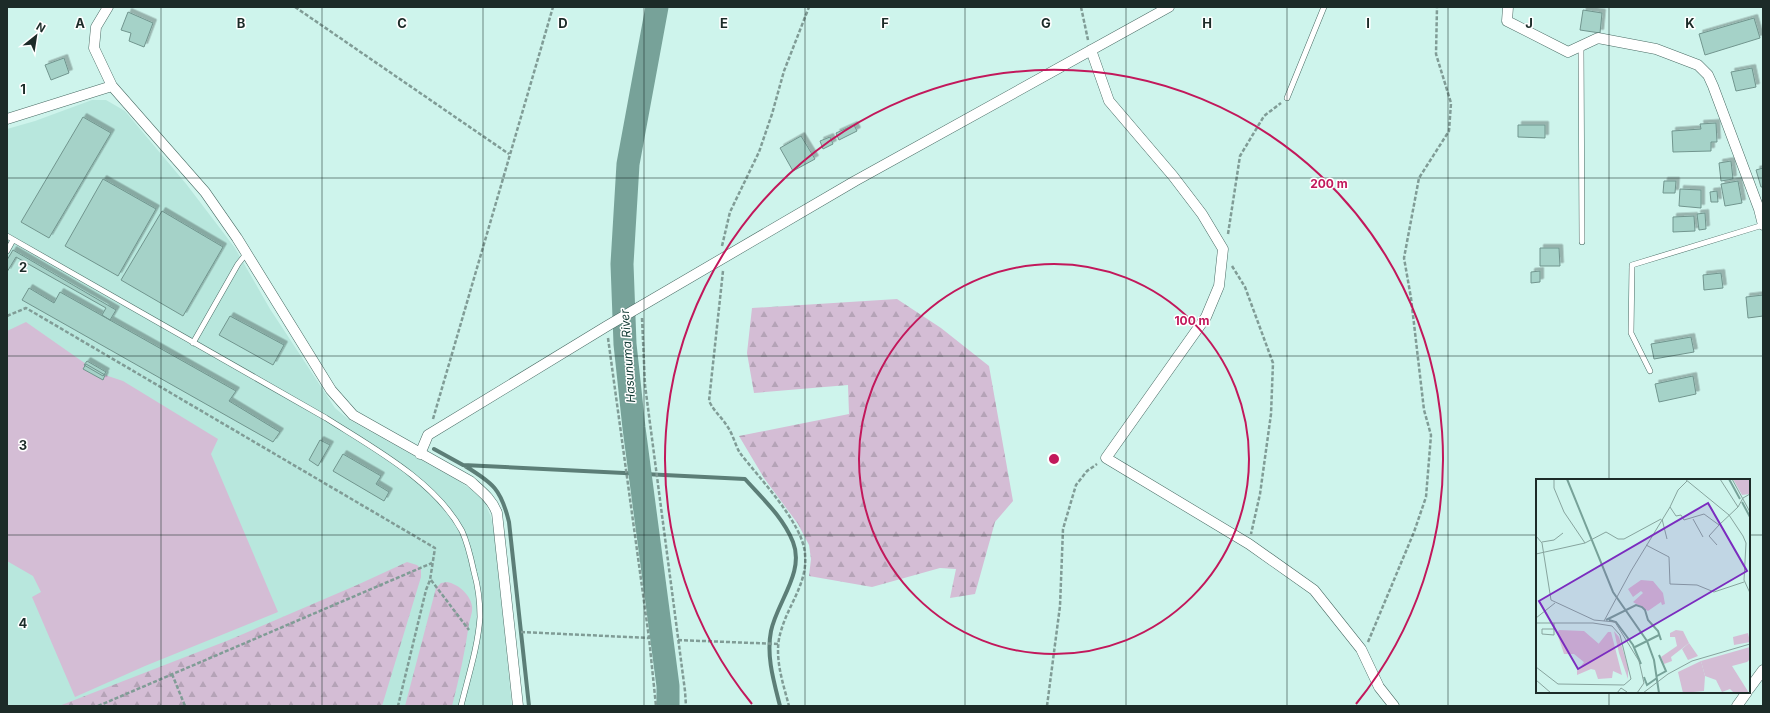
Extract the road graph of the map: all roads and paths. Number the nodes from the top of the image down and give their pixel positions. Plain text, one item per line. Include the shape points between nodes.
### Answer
1 (108, 7) edge
2 (295, 7) edge
3 (552, 7) edge
4 (809, 7) edge
5 (1081, 7) edge
6 (1169, 7) edge
7 (1324, 7) edge
8 (1437, 7) edge
9 (1508, 7) edge
10 (1581, 47) junction
11 (1091, 50) junction
12 (112, 86) junction
13 (1287, 98) joint
14 (7, 120) edge
15 (509, 154) junction
16 (1763, 225) edge
17 (7, 236) edge
18 (13, 240) junction
19 (1582, 242) dead end
20 (1223, 249) junction
21 (7, 251) edge
22 (246, 254) junction
23 (718, 260) junction
24 (642, 305) junction
25 (7, 316) edge
26 (610, 324) junction
27 (193, 343) junction
28 (1650, 371) dead end
29 (428, 435) junction
30 (420, 454) junction
31 (1106, 458) junction
32 (1249, 544) junction
33 (432, 563) junction
34 (430, 580) junction
35 (527, 633) dead end
36 (649, 638) junction
37 (477, 639) junction
38 (678, 640) junction
39 (778, 644) junction
40 (1360, 649) junction
41 (1763, 670) edge
42 (172, 674) junction
43 (1750, 688) edge
44 (1746, 693) edge
45 (98, 706) edge
46 (186, 706) edge
47 (398, 706) edge
48 (461, 706) edge
49 (518, 706) edge
50 (656, 706) edge
51 (686, 706) edge
52 (789, 706) edge
53 (1047, 706) edge
54 (1394, 706) edge
55 (1737, 706) edge

1 - 12 street via 96,27 94,48
2 - 15 path
3 - 15 path
4 - 23 path via 784,71 759,152 730,212
5 - 11 path
6 - 11 street
7 - 13 lane
8 - 40 path via 1436,54 1451,103 1449,131 1419,178 1404,258 1424,410 1431,435 1426,497 1368,641
9 - 10 street via 1507,21 1568,52
10 - 16 street via 1598,38 1656,49 1698,64 1708,75 1713,86
10 - 19 lane
11 - 20 street via 1109,101 1173,176 1202,214
11 - 23 street
12 - 14 street
12 - 22 street via 205,192
13 - 20 path via 1264,116 1240,156 1228,238
15 - 29 path
16 - 28 lane via 1632,265 1631,333
17 - 18 lane
18 - 21 lane
18 - 27 lane
20 - 31 street via 1219,286 1206,317
20 - 32 path via 1245,287 1273,363 1271,414 1261,487
22 - 27 lane
22 - 30 street via 340,402 353,415
23 - 24 street
23 - 39 path via 723,267 709,401 714,412 727,426 739,451 793,521 806,554 803,580
24 - 26 street
24 - 38 path via 645,385
25 - 33 path via 26,308 435,548
26 - 29 street
26 - 36 path via 624,464
27 - 37 lane via 372,447 418,480 436,497 450,513 468,548 479,600
29 - 30 street
30 - 49 street via 470,481 485,493 494,506 498,521
31 - 32 street
31 - 53 path via 1087,471 1076,485 1064,529 1060,606
32 - 40 street via 1314,590
33 - 34 path
33 - 42 path
34 - 37 path
34 - 47 path
35 - 36 path
36 - 50 path
37 - 48 lane
38 - 39 path
38 - 51 path
39 - 52 path via 780,670
40 - 54 street via 1379,687
41 - 43 street
42 - 45 path
42 - 46 path
44 - 55 street

